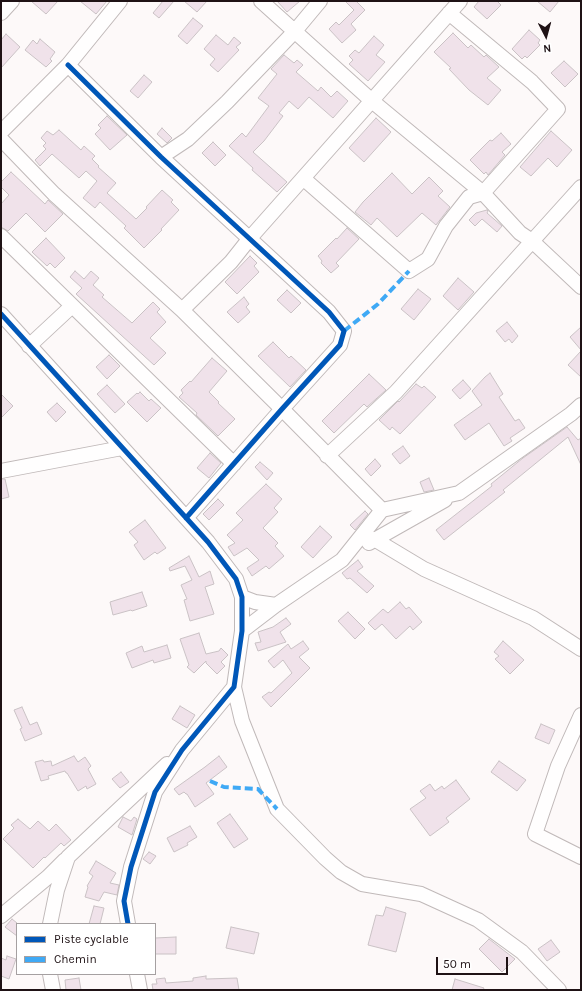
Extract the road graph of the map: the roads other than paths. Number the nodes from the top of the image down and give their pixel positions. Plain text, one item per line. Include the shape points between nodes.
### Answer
1 (12, 1) edge
2 (120, 1) edge
3 (261, 1) edge
4 (320, 1) edge
5 (460, 1) edge
6 (1, 13) edge
7 (449, 13) junction
8 (295, 31) junction
9 (68, 65) junction
10 (372, 101) junction
11 (1, 132) edge
12 (1, 139) edge
13 (161, 157) junction
14 (304, 179) junction
15 (581, 187) edge
16 (483, 193) junction
17 (1, 236) edge
18 (250, 238) junction
19 (532, 241) junction
20 (581, 287) edge
21 (72, 306) junction
22 (182, 310) junction
23 (1, 314) edge
24 (30, 346) junction
25 (282, 408) junction
26 (578, 412) edge
27 (122, 448) junction
28 (327, 456) junction
29 (234, 464) junction
30 (1, 471) edge
31 (459, 493) junction
32 (382, 510) junction
33 (186, 518) junction
34 (374, 539) junction
35 (342, 560) junction
36 (242, 597) junction
37 (276, 605) junction
38 (242, 631) junction
39 (581, 648) edge
40 (234, 687) junction
41 (581, 715) edge
42 (182, 750) junction
43 (68, 857) junction
44 (581, 857) edge
45 (1, 916) edge
46 (50, 923) edge
47 (128, 923) edge
48 (50, 975) edge
49 (137, 975) edge
50 (53, 990) edge
51 (140, 990) edge
52 (559, 990) edge

1 - 6 street
2 - 9 street
3 - 8 street
4 - 8 street
5 - 7 street
7 - 10 street
7 - 16 street via 532,82 558,109
8 - 10 street
8 - 13 street via 188,139
9 - 11 street
9 - 13 street
10 - 14 street
10 - 16 street
12 - 22 street via 54,194
13 - 18 street
14 - 16 street via 409,271 428,259 446,226 469,197
14 - 18 street
15 - 19 street
16 - 19 street via 520,233
17 - 21 street
18 - 22 street via 231,262
18 - 25 street via 329,312 344,331 340,345
19 - 20 street
19 - 28 street via 396,392
21 - 24 street
21 - 29 street
22 - 25 street
23 - 24 street
24 - 27 street
25 - 28 street
25 - 29 street
26 - 31 street
27 - 30 street
27 - 33 street
28 - 32 street
29 - 33 street
31 - 32 street
31 - 34 street
32 - 35 street
33 - 36 street via 236,579
34 - 35 street
34 - 39 street via 424,568 533,618
35 - 37 street
36 - 37 street
36 - 38 street
37 - 38 street
38 - 40 street
40 - 42 street
40 - 52 street via 242,721 277,809 325,858 341,872 362,884 421,894 478,920 522,952
41 - 44 street via 558,766 535,834
42 - 43 street
42 - 47 street via 155,792 130,867 124,901
43 - 45 street
43 - 46 street via 57,890
48 - 50 street
49 - 51 street

